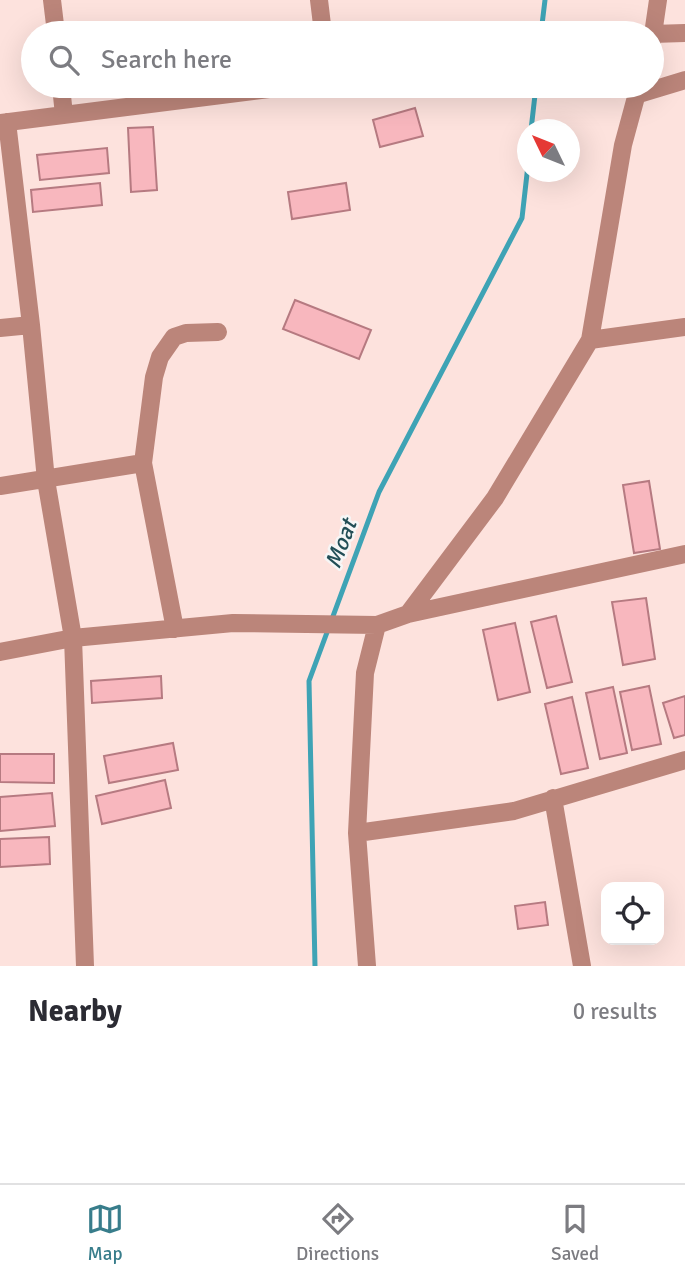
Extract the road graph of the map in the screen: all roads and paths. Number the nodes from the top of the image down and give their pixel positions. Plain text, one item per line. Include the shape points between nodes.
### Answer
1 (52, 0) edge
2 (319, 0) edge
3 (658, 0) edge
4 (55, 21) edge
5 (322, 21) edge
6 (654, 21) edge
7 (685, 33) edge
8 (664, 35) edge
9 (685, 80) edge
10 (664, 85) edge
11 (62, 98) edge
12 (198, 98) edge
13 (636, 98) edge
14 (64, 115) junction
15 (4, 123) edge
16 (32, 325) junction
17 (685, 327) edge
18 (0, 328) edge
19 (218, 332) dead end
20 (590, 340) junction
21 (143, 463) junction
22 (46, 480) junction
23 (0, 486) edge
24 (685, 554) edge
25 (408, 614) junction
26 (377, 625) junction
27 (175, 629) junction
28 (73, 638) junction
29 (0, 652) edge
30 (685, 760) edge
31 (553, 798) junction
32 (357, 833) junction
33 (85, 966) edge
34 (367, 966) edge
35 (582, 966) edge

1 - 4 street
2 - 5 street
3 - 6 street
7 - 8 street
9 - 10 street
11 - 14 street
12 - 14 street
13 - 20 street via 622,145
14 - 15 street
15 - 16 street
16 - 18 street
16 - 22 street
17 - 20 street
19 - 21 street via 186,333 166,346 154,377
20 - 25 street via 495,498
21 - 22 street
21 - 27 street
22 - 23 street
22 - 28 street
24 - 25 street
25 - 26 street
26 - 27 street via 233,623
26 - 32 street via 365,673
27 - 28 street
28 - 29 street
28 - 33 street
30 - 31 street
31 - 32 street via 514,811
31 - 35 street
32 - 34 street

